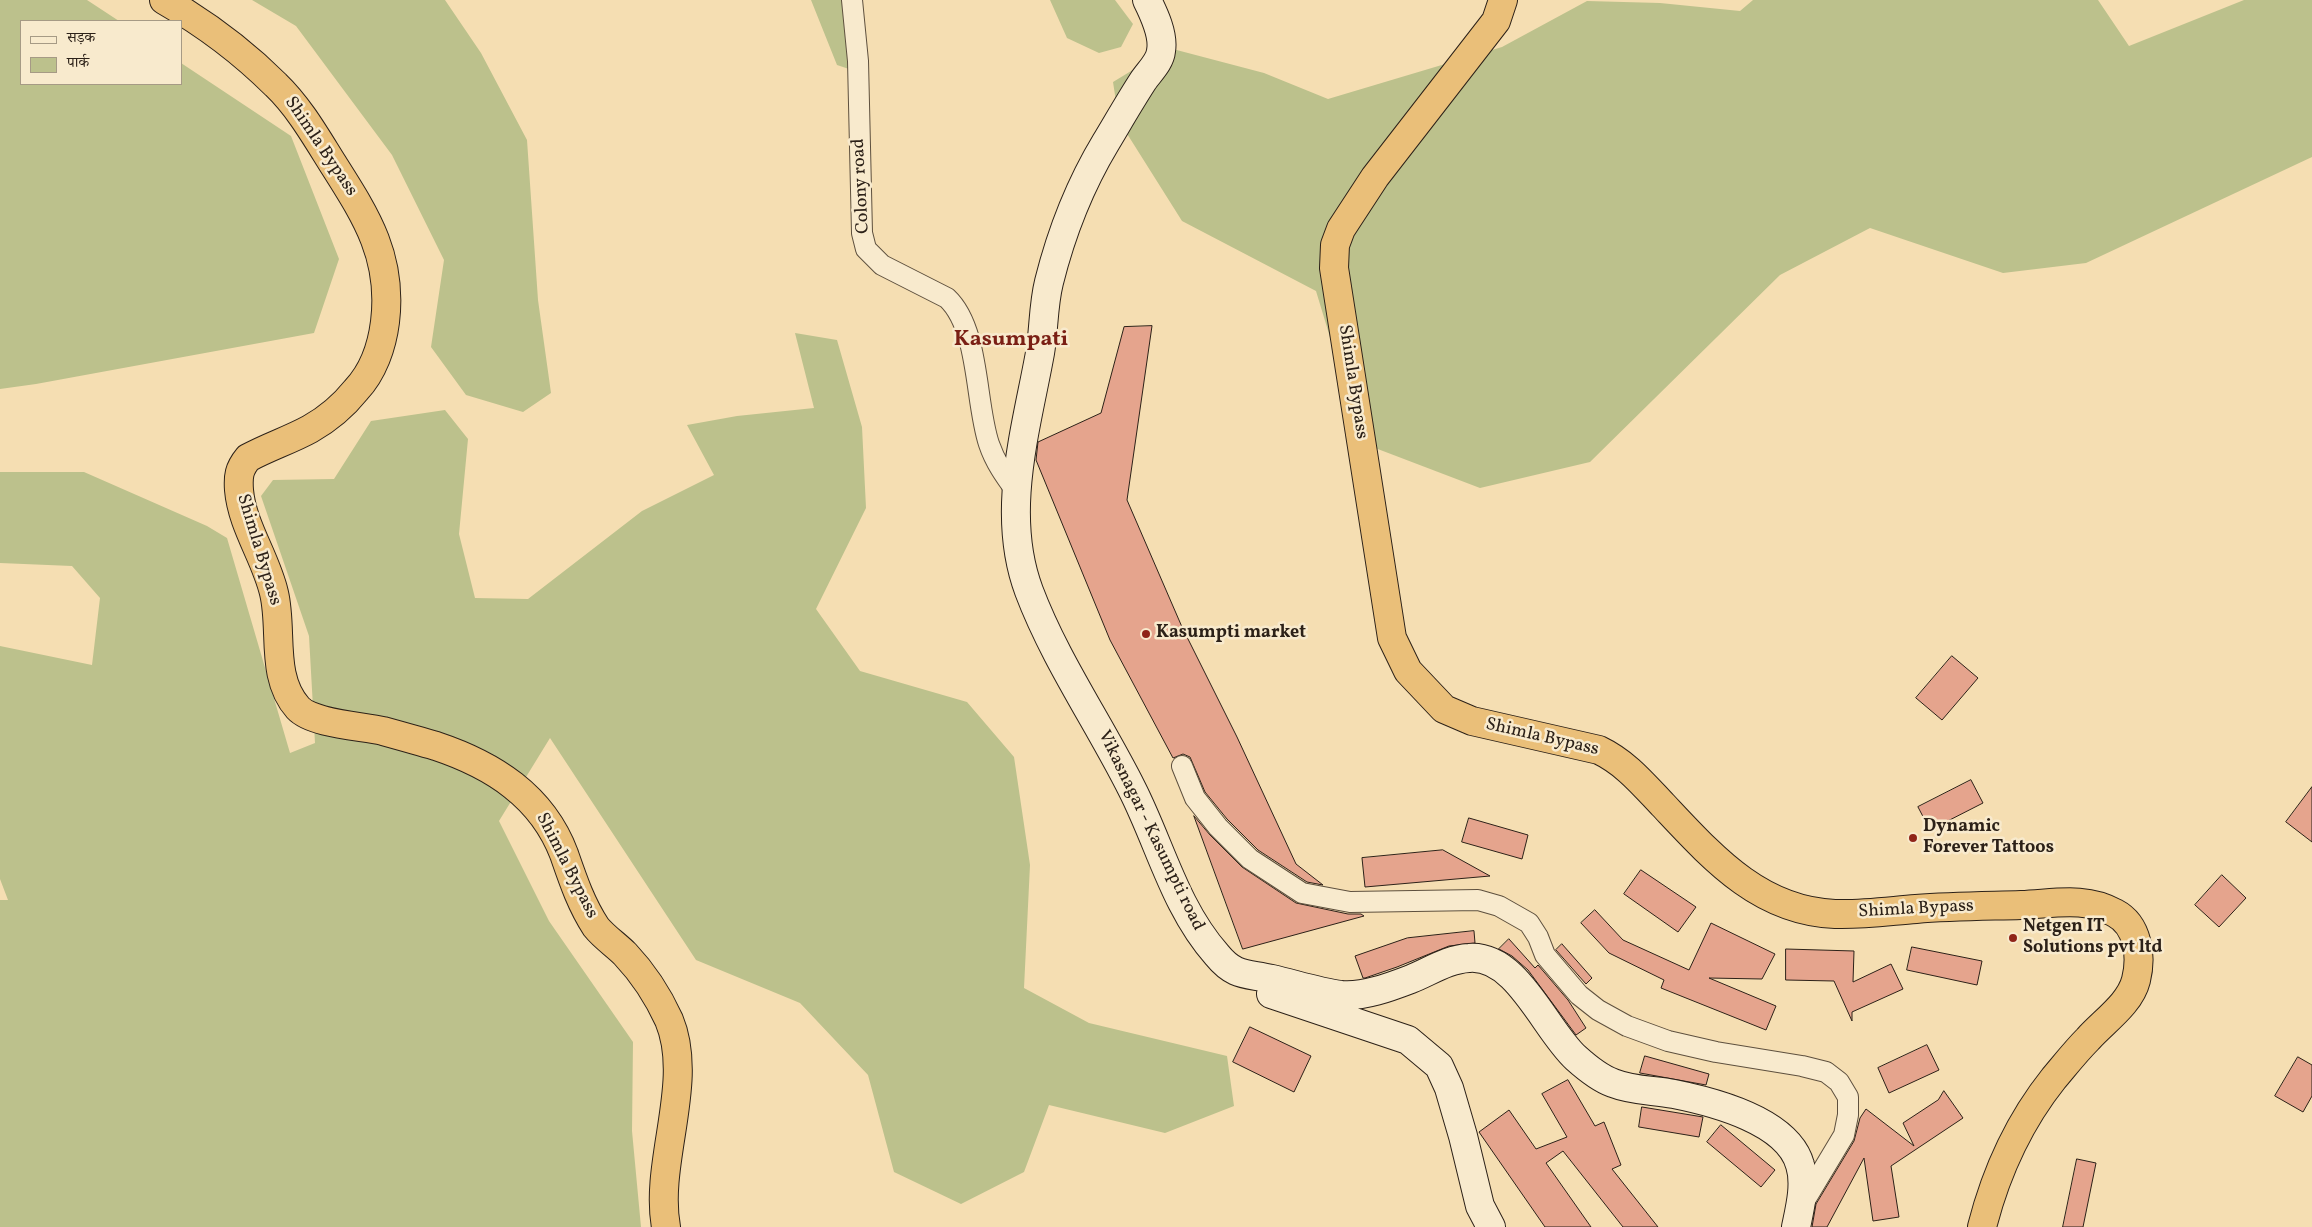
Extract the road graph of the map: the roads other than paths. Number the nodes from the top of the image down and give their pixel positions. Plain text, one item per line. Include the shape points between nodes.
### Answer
1 (164, 0) edge
2 (852, 0) edge
3 (1147, 0) edge
4 (1503, 0) edge
5 (1016, 491) junction
6 (1182, 766) dead end
7 (1238, 974) junction
8 (1798, 1217) edge
9 (666, 1227) edge
10 (1491, 1227) edge
11 (1982, 1227) edge

1 - 9 highway, Shimla Bypass via 238,51 277,85 310,127 363,210 385,269 388,301 383,341 364,379 329,415 310,429 248,458 238,474 242,507 275,596 279,654 290,696 300,710 313,717 383,731 438,747 494,770 517,786 536,807 552,830 564,854 569,874 598,929 626,954 641,973 670,1022 676,1049 677,1087 664,1197
2 - 5 street, Colony road via 858,61 862,233 866,248 882,265 947,298 956,306 968,336 989,443 1000,468
3 - 5 street, Vikasnagar - Kasumpti road via 1158,27 1162,49 1081,188 1066,229 1049,282
4 - 11 highway, Shimla Bypass via 1496,22 1375,177 1341,229 1335,245 1334,268 1392,638 1408,671 1444,709 1472,721 1599,750 1618,759 1699,843 1747,886 1790,906 1836,914 2069,901 2095,905 2130,924 2138,959 2136,981 2127,998 2086,1041 2027,1114 2000,1167
5 - 7 street, Vikasnagar - Kasumpti road via 1016,530 1027,587 1042,622 1134,792 1183,905 1213,952
6 - 8 street via 1196,798 1218,827 1250,858 1302,893 1350,902 1469,900 1499,906 1529,923 1545,955 1579,995 1627,1026 1706,1050 1826,1072 1839,1082 1848,1097 1848,1115 1844,1135
7 - 8 street via 1341,994 1358,994 1414,978 1452,962 1470,958 1488,960 1505,970 1572,1055 1608,1081 1738,1111 1783,1137 1796,1154 1801,1168
7 - 10 street, Vikasnagar - Kasumpti road via 1263,991 1283,999 1408,1040 1439,1066 1464,1136 1480,1206

